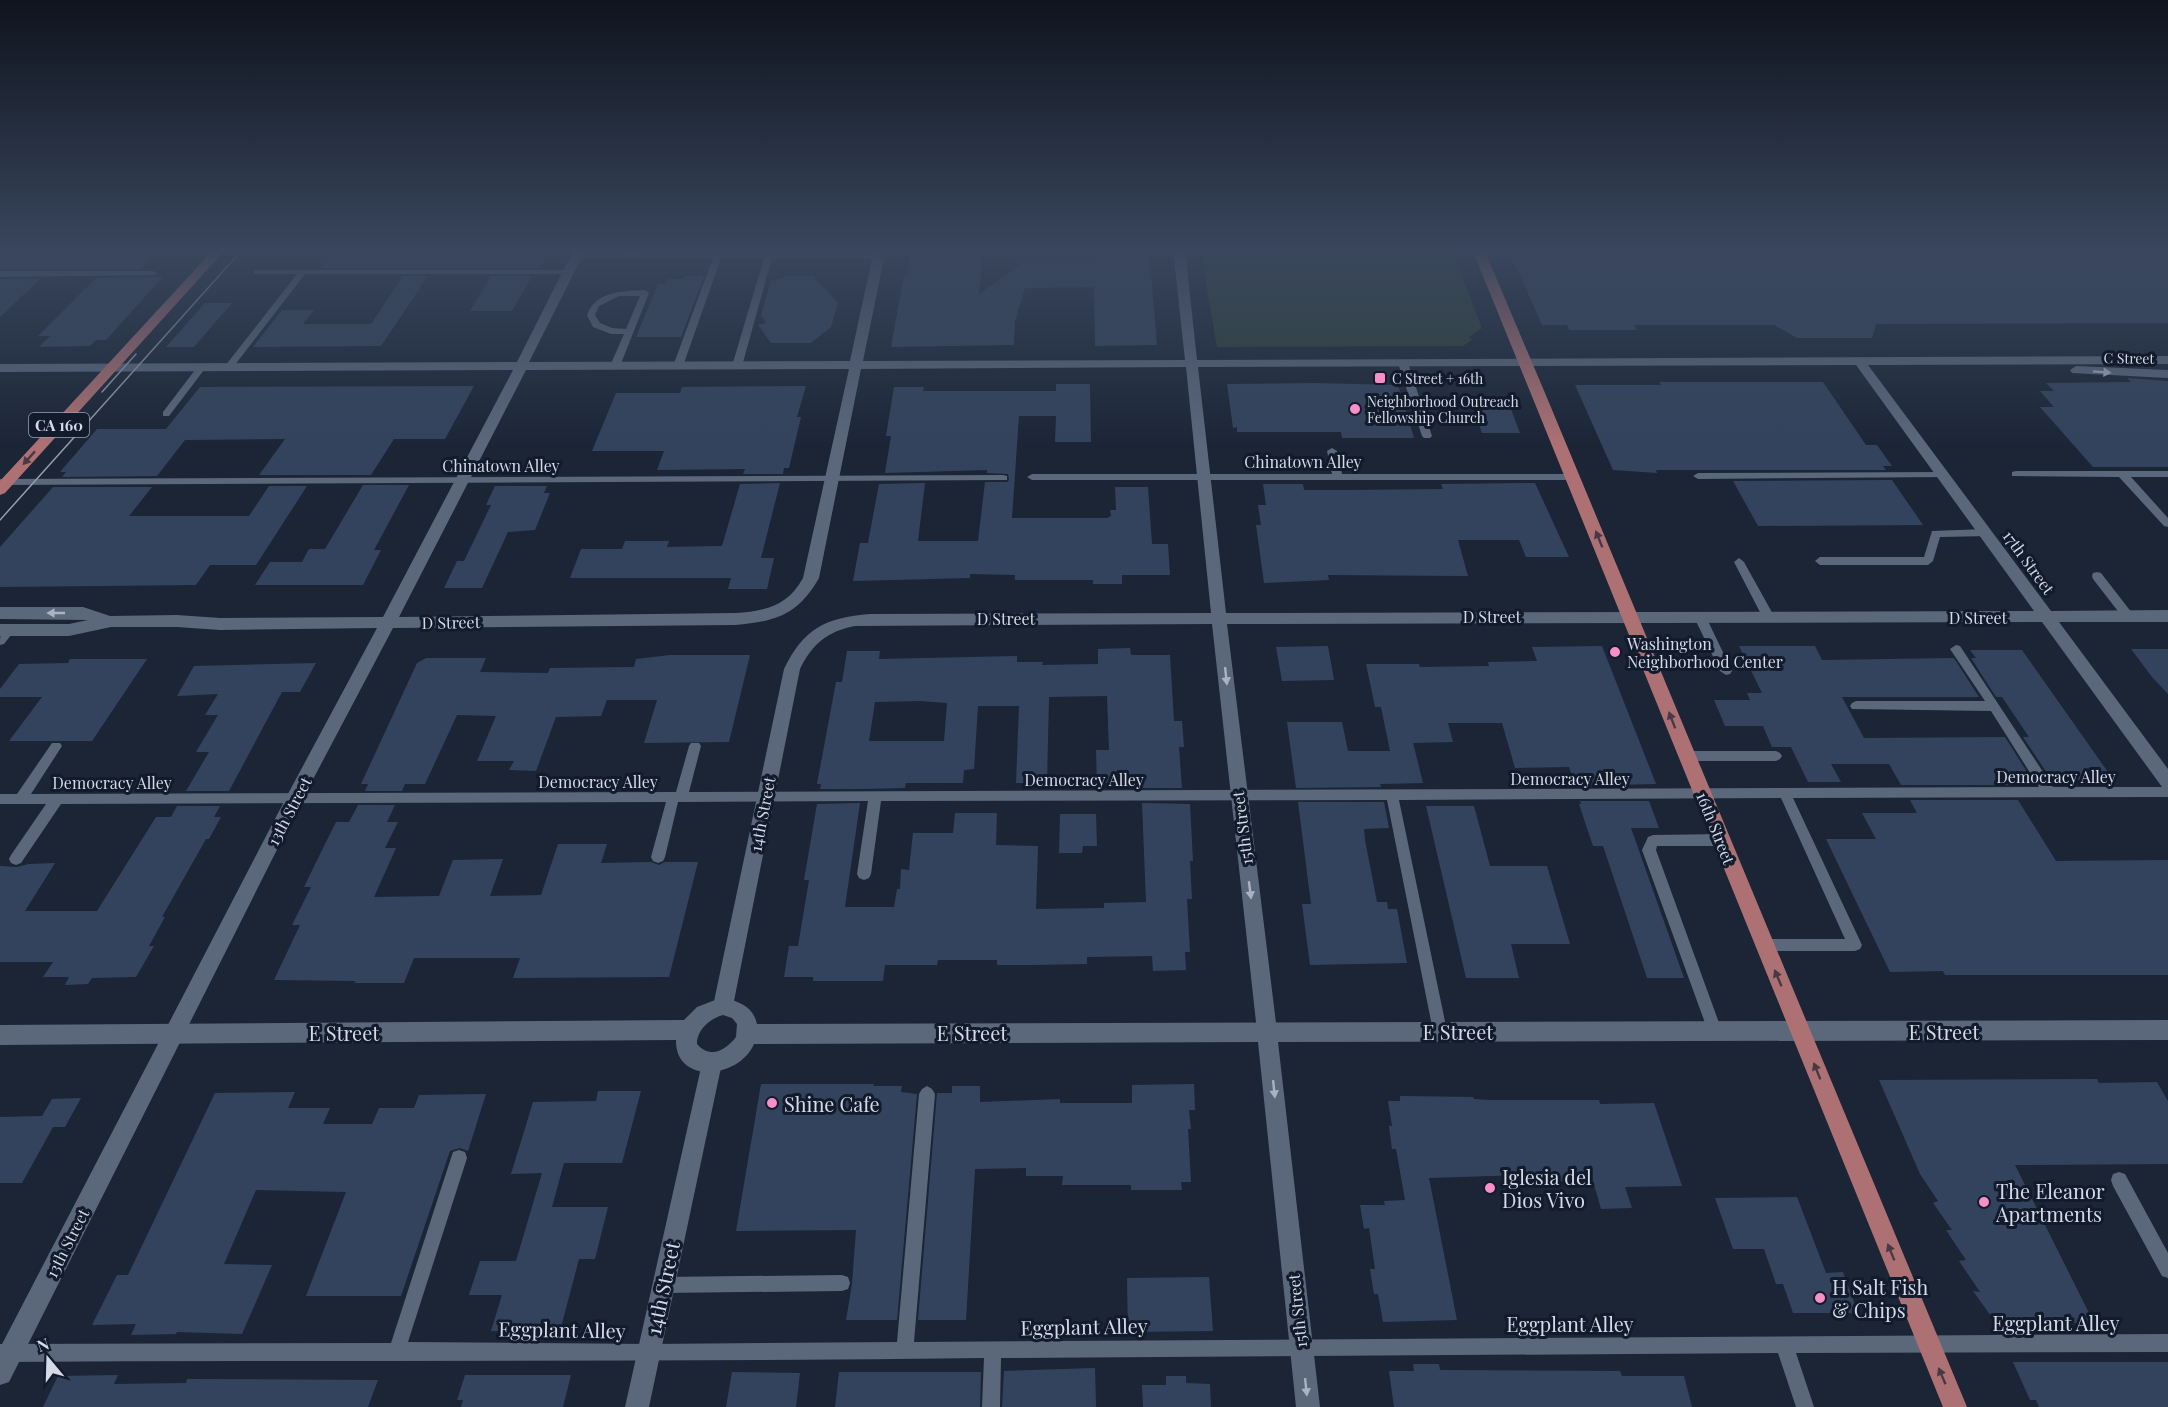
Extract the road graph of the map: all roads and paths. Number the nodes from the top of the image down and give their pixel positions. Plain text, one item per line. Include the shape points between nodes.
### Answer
1 (160, 315) edge
2 (270, 315) edge
3 (547, 315) edge
4 (591, 315) edge
5 (636, 315) edge
6 (697, 315) edge
7 (752, 315) edge
8 (866, 315) edge
9 (1186, 315) edge
10 (1506, 315) edge
11 (628, 332) junction
12 (2168, 360) edge
13 (1982, 361) junction
14 (1860, 362) junction
15 (1403, 363) junction
16 (1527, 363) junction
17 (1191, 364) junction
18 (615, 366) junction
19 (678, 366) junction
20 (737, 366) junction
21 (856, 366) junction
22 (521, 367) junction
23 (0, 368) edge
24 (111, 368) junction
25 (201, 368) junction
26 (228, 368) junction
27 (2168, 374) edge
28 (166, 414) dead end
29 (1427, 436) dead end
30 (1332, 452) dead end
31 (2016, 474) dead end
32 (2122, 474) junction
33 (2168, 474) edge
34 (1943, 475) junction
35 (1698, 476) dead end
36 (1032, 477) dead end
37 (1203, 477) junction
38 (1338, 477) junction
39 (1574, 477) junction
40 (832, 478) junction
41 (1003, 478) dead end
42 (464, 480) junction
43 (2, 484) edge
44 (2168, 525) edge
45 (1986, 533) junction
46 (1820, 561) dead end
47 (1739, 562) dead end
48 (2097, 576) dead end
49 (0, 613) edge
50 (1632, 616) junction
51 (1768, 616) junction
52 (2128, 616) junction
53 (2168, 616) edge
54 (1220, 617) junction
55 (1700, 617) junction
56 (2047, 617) junction
57 (111, 621) junction
58 (389, 623) junction
59 (819, 631) joint
60 (3, 634) edge
61 (1956, 649) dead end
62 (1726, 671) dead end
63 (1856, 706) dead end
64 (1994, 706) junction
65 (56, 746) dead end
66 (695, 746) dead end
67 (1687, 756) junction
68 (1776, 756) dead end
69 (2168, 782) edge
70 (2049, 792) junction
71 (2168, 792) edge
72 (1702, 793) junction
73 (1785, 794) junction
74 (1238, 795) junction
75 (1392, 795) junction
76 (295, 797) junction
77 (765, 797) junction
78 (875, 797) junction
79 (677, 798) junction
80 (0, 799) edge
81 (20, 799) junction
82 (57, 799) junction
83 (1721, 840) junction
84 (658, 857) dead end
85 (16, 859) dead end
86 (864, 874) dead end
87 (1764, 945) junction
88 (723, 1006) junction
89 (689, 1030) junction
90 (2168, 1030) edge
91 (1267, 1031) junction
92 (1440, 1031) junction
93 (1714, 1031) junction
94 (1801, 1032) junction
95 (175, 1033) junction
96 (748, 1034) junction
97 (0, 1035) edge
98 (712, 1063) junction
99 (927, 1094) dead end
100 (459, 1158) dead end
101 (2119, 1180) dead end
102 (2168, 1270) edge
103 (842, 1283) dead end
104 (662, 1285) junction
105 (2168, 1344) edge
106 (1784, 1345) junction
107 (1929, 1345) junction
108 (1301, 1347) junction
109 (993, 1349) junction
110 (905, 1350) junction
111 (397, 1352) junction
112 (5, 1353) edge
113 (649, 1353) junction
114 (0, 1373) edge
115 (637, 1407) edge
116 (991, 1407) edge
117 (1308, 1407) edge
118 (1805, 1407) edge
119 (1955, 1407) edge

1 - 24 main road, CA 160
2 - 26 lane
3 - 22 street, 13th Street
4 - 11 lane via 596,325
5 - 11 lane
6 - 19 lane
7 - 20 lane
8 - 21 street
9 - 17 street, 15th Street
10 - 16 main road, 16th Street
11 - 18 lane
12 - 13 street, C Street
13 - 14 street, C Street
13 -> 27 street, C Street via 2118,374
14 - 16 street, C Street
14 - 34 street, 17th Street
15 - 16 street, C Street
15 - 17 street, C Street
15 - 29 lane
16 - 39 main road, 16th Street
17 - 21 street, C Street
17 - 37 street, 15th Street
18 - 19 street, C Street
18 - 22 street, C Street
19 - 20 street, C Street
20 - 21 street, C Street
21 - 40 street
22 - 26 street, C Street
22 - 42 street, 13th Street
23 - 24 street, C Street
24 - 25 street, C Street
24 -> 43 main road, CA 160
25 - 26 street, C Street
25 - 28 lane
30 - 38 lane
31 - 32 lane
32 - 33 lane
32 - 44 lane
34 - 35 lane
34 - 45 street, 17th Street
36 - 37 lane, Chinatown Alley
37 - 38 lane, Chinatown Alley
37 - 54 street, 15th Street
38 - 39 lane, Chinatown Alley
50 -> 39 main road, 16th Street
40 - 41 lane, Chinatown Alley
40 - 42 lane, Chinatown Alley
40 - 58 street, D Street via 811,578 790,607 735,620
42 - 43 lane, Chinatown Alley
42 - 58 street, 13th Street
45 - 46 lane via 1936,534 1928,561
45 - 56 street, 17th Street
47 - 51 lane
48 - 52 lane
57 -> 49 street, D Street via 83,612
50 - 54 street, D Street
50 - 55 street, D Street
67 -> 50 main road, 16th Street
51 - 55 street, D Street
51 - 56 street, D Street
52 - 53 street, D Street
52 - 56 street, D Street
54 - 59 street, D Street via 877,619 839,623
54 -> 74 street, 15th Street
55 - 62 lane
56 - 69 street, 17th Street
57 - 58 street, D Street
57 - 60 street, D Street via 69,630
58 - 76 street, 13th Street
59 - 77 street, 14th Street via 803,645 792,669
61 - 64 lane
63 - 64 lane
64 - 70 lane
65 - 81 lane
66 - 79 lane
67 - 68 lane
67 - 72 main road, 16th Street
70 - 71 lane, Democracy Alley
70 - 73 lane, Democracy Alley
72 - 73 lane, Democracy Alley
72 - 75 lane, Democracy Alley
72 - 83 main road, 16th Street
73 - 87 lane via 1855,945
74 - 75 lane, Democracy Alley
74 - 78 lane, Democracy Alley
74 -> 91 street, 15th Street
75 - 92 lane
76 - 79 lane, Democracy Alley
76 - 82 lane, Democracy Alley
76 - 95 street, 13th Street
77 - 78 lane, Democracy Alley
77 - 79 lane, Democracy Alley
77 - 88 street, 14th Street
78 - 86 lane
79 - 84 lane
80 - 81 lane, Democracy Alley
81 - 82 lane, Democracy Alley
82 - 85 lane
83 - 87 main road, 16th Street
83 - 93 lane via 1653,841 1649,850
94 -> 87 main road, 16th Street
88 - 89 street via 706,1010
88 - 96 street via 740,1011
89 - 95 street, E Street
89 - 98 street via 688,1049 694,1057
90 - 94 street, E Street
91 - 92 street, E Street
91 - 96 street, E Street
91 -> 108 street, 15th Street
92 - 93 street, E Street
93 - 94 street, E Street
107 -> 94 main road, 16th Street
95 - 97 street, E Street
95 - 112 street, 13th Street
96 - 98 street via 739,1051
98 - 104 street, 14th Street
99 - 110 lane
100 - 111 lane
101 - 102 lane
103 - 104 lane
104 - 113 street, 14th Street
105 - 107 lane, Eggplant Alley
106 - 107 lane, Eggplant Alley
106 - 108 lane, Eggplant Alley
106 - 118 lane
119 -> 107 main road, 16th Street
108 - 109 lane, Eggplant Alley
108 -> 117 street, 15th Street
109 - 110 lane, Eggplant Alley
109 - 116 lane
110 - 113 lane, Eggplant Alley
111 - 112 lane, Eggplant Alley
111 - 113 lane, Eggplant Alley
112 - 114 street, 13th Street
113 - 115 street, 14th Street

